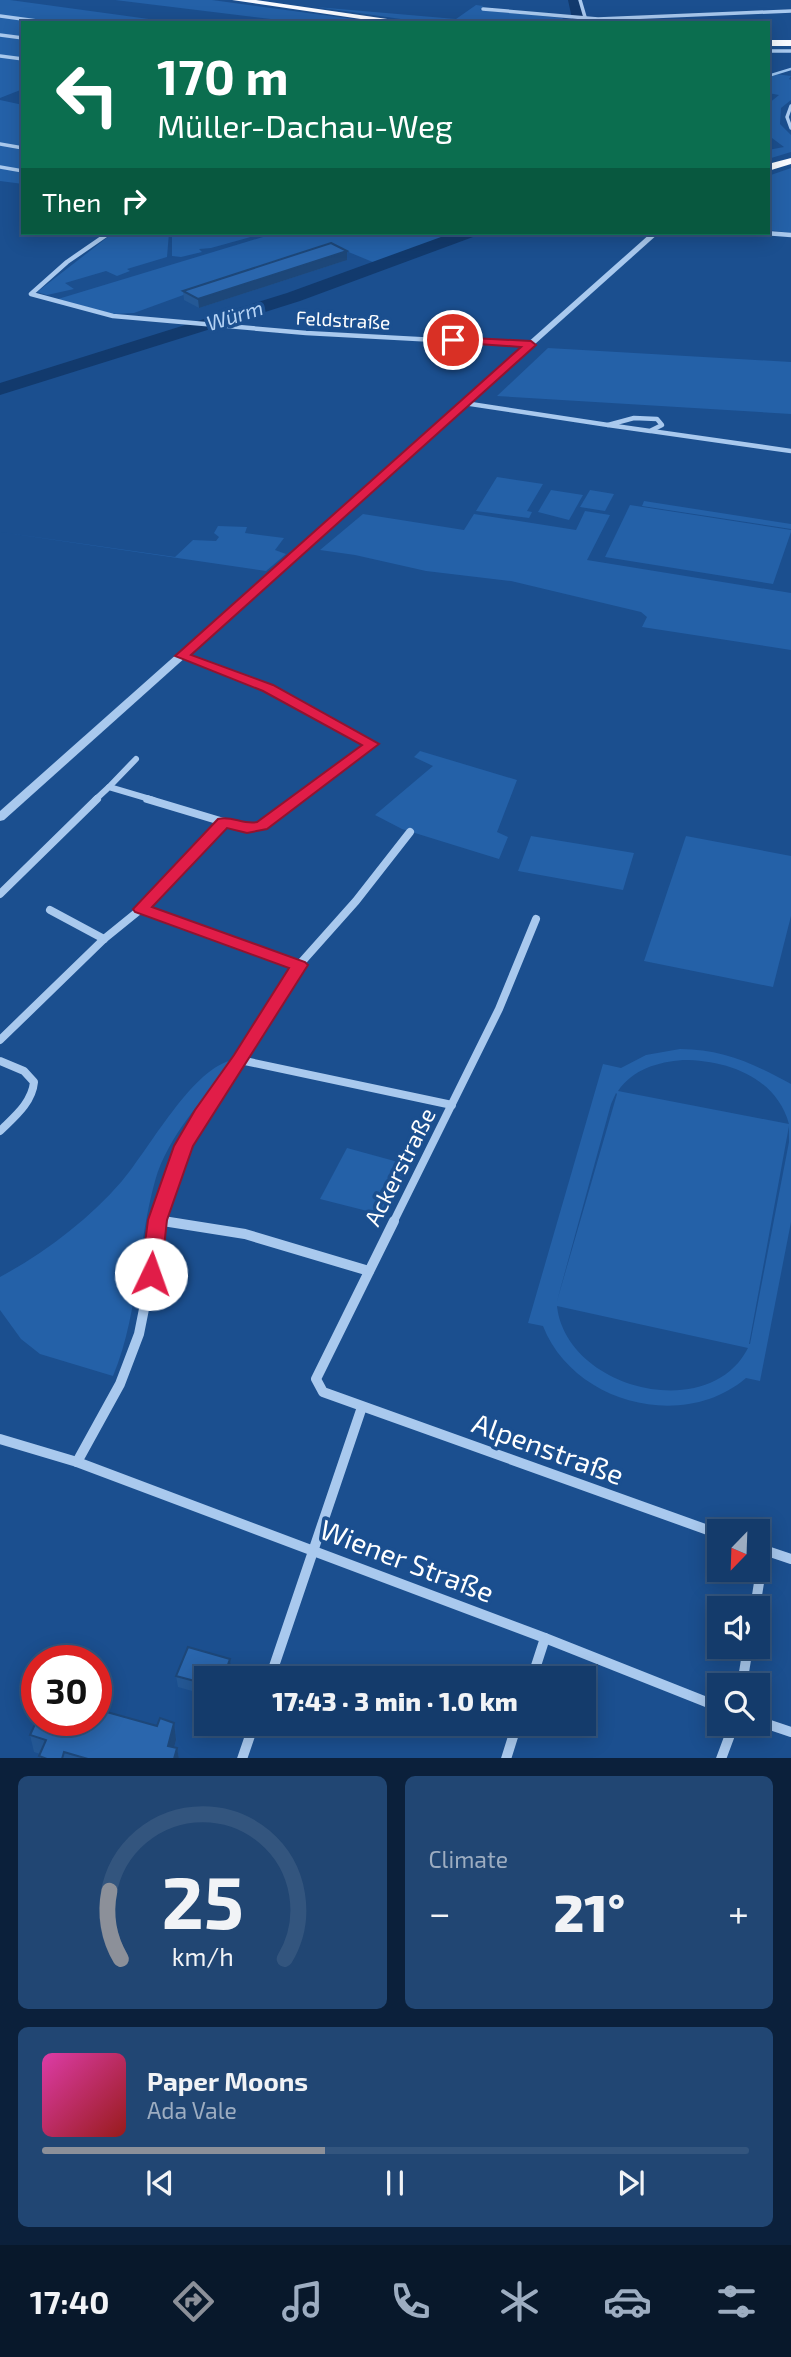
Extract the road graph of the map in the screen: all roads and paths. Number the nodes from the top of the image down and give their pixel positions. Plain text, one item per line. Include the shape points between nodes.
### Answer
1 (236, 0) edge
2 (580, 0) edge
3 (483, 9) dead end
4 (791, 11) edge
5 (0, 16) edge
6 (585, 17) junction
7 (37, 21) edge
8 (396, 21) edge
9 (0, 35) edge
10 (21, 38) edge
11 (770, 43) edge
12 (791, 43) edge
13 (770, 51) edge
14 (791, 51) edge
15 (0, 56) edge
16 (21, 59) edge
17 (791, 106) edge
18 (791, 128) edge
19 (0, 144) edge
20 (21, 148) edge
21 (791, 155) edge
22 (770, 161) edge
23 (791, 161) edge
24 (0, 167) edge
25 (770, 167) edge
26 (21, 171) edge
27 (770, 234) edge
28 (106, 235) edge
29 (653, 235) edge
30 (791, 236) edge
31 (531, 345) junction
32 (464, 403) junction
33 (607, 425) junction
34 (650, 431) junction
35 (791, 451) edge
36 (181, 656) junction
37 (136, 759) dead end
38 (109, 787) junction
39 (0, 817) edge
40 (224, 822) junction
41 (410, 832) dead end
42 (0, 894) edge
43 (141, 909) junction
44 (50, 910) dead end
45 (536, 919) dead end
46 (104, 939) junction
47 (299, 965) junction
48 (0, 1040) edge
49 (240, 1060) junction
50 (0, 1061) edge
51 (452, 1105) junction
52 (0, 1131) edge
53 (157, 1220) junction
54 (369, 1271) junction
55 (362, 1407) junction
56 (0, 1439) edge
57 (77, 1462) junction
58 (707, 1530) edge
59 (313, 1550) junction
60 (770, 1552) edge
61 (791, 1559) edge
62 (545, 1638) junction
63 (274, 1666) edge
64 (536, 1666) edge
65 (707, 1702) edge
66 (770, 1725) edge
67 (791, 1732) edge
68 (250, 1736) edge
69 (513, 1736) edge
70 (730, 1736) edge
71 (242, 1758) edge
72 (506, 1758) edge
73 (721, 1758) edge

1 - 8 highway
2 - 6 street
3 - 6 street
4 - 6 street
5 - 7 street
9 - 10 street
11 - 12 highway
13 - 14 street
15 - 16 street
17 - 18 street via 787,117
19 - 20 street
21 - 22 highway
23 - 25 highway
24 - 26 street
27 - 30 street
28 - 31 street, Feldstraße via 31,294 113,316
29 - 31 street
31 - 32 street
32 - 33 street
32 - 36 street
33 - 34 street
33 - 34 street via 657,419 662,425
34 - 35 street
36 - 39 street
36 - 40 street via 268,688 372,744 261,826 247,829
37 - 38 street
38 - 40 street
38 - 42 street
40 - 43 street
41 - 47 street
43 - 46 street
43 - 47 street
44 - 46 street
45 - 51 street, Ackerstraße
46 - 48 street
47 - 49 street
49 - 51 street
49 - 53 street via 183,1146
50 - 52 street via 29,1073 34,1081 33,1093
51 - 54 street, Ackerstraße
53 - 54 street via 245,1234
53 - 57 street via 139,1334 120,1384
54 - 55 street, Ackerstraße via 316,1379 323,1392
55 - 58 street, Alpenstraße
55 - 59 street
56 - 57 street, Wiener Straße
57 - 59 street, Wiener Straße
59 - 62 street, Wiener Straße
59 - 63 street
60 - 61 street
62 - 64 street
62 - 65 street, Wiener Straße
66 - 67 street
68 - 71 street
69 - 72 street
70 - 73 street

